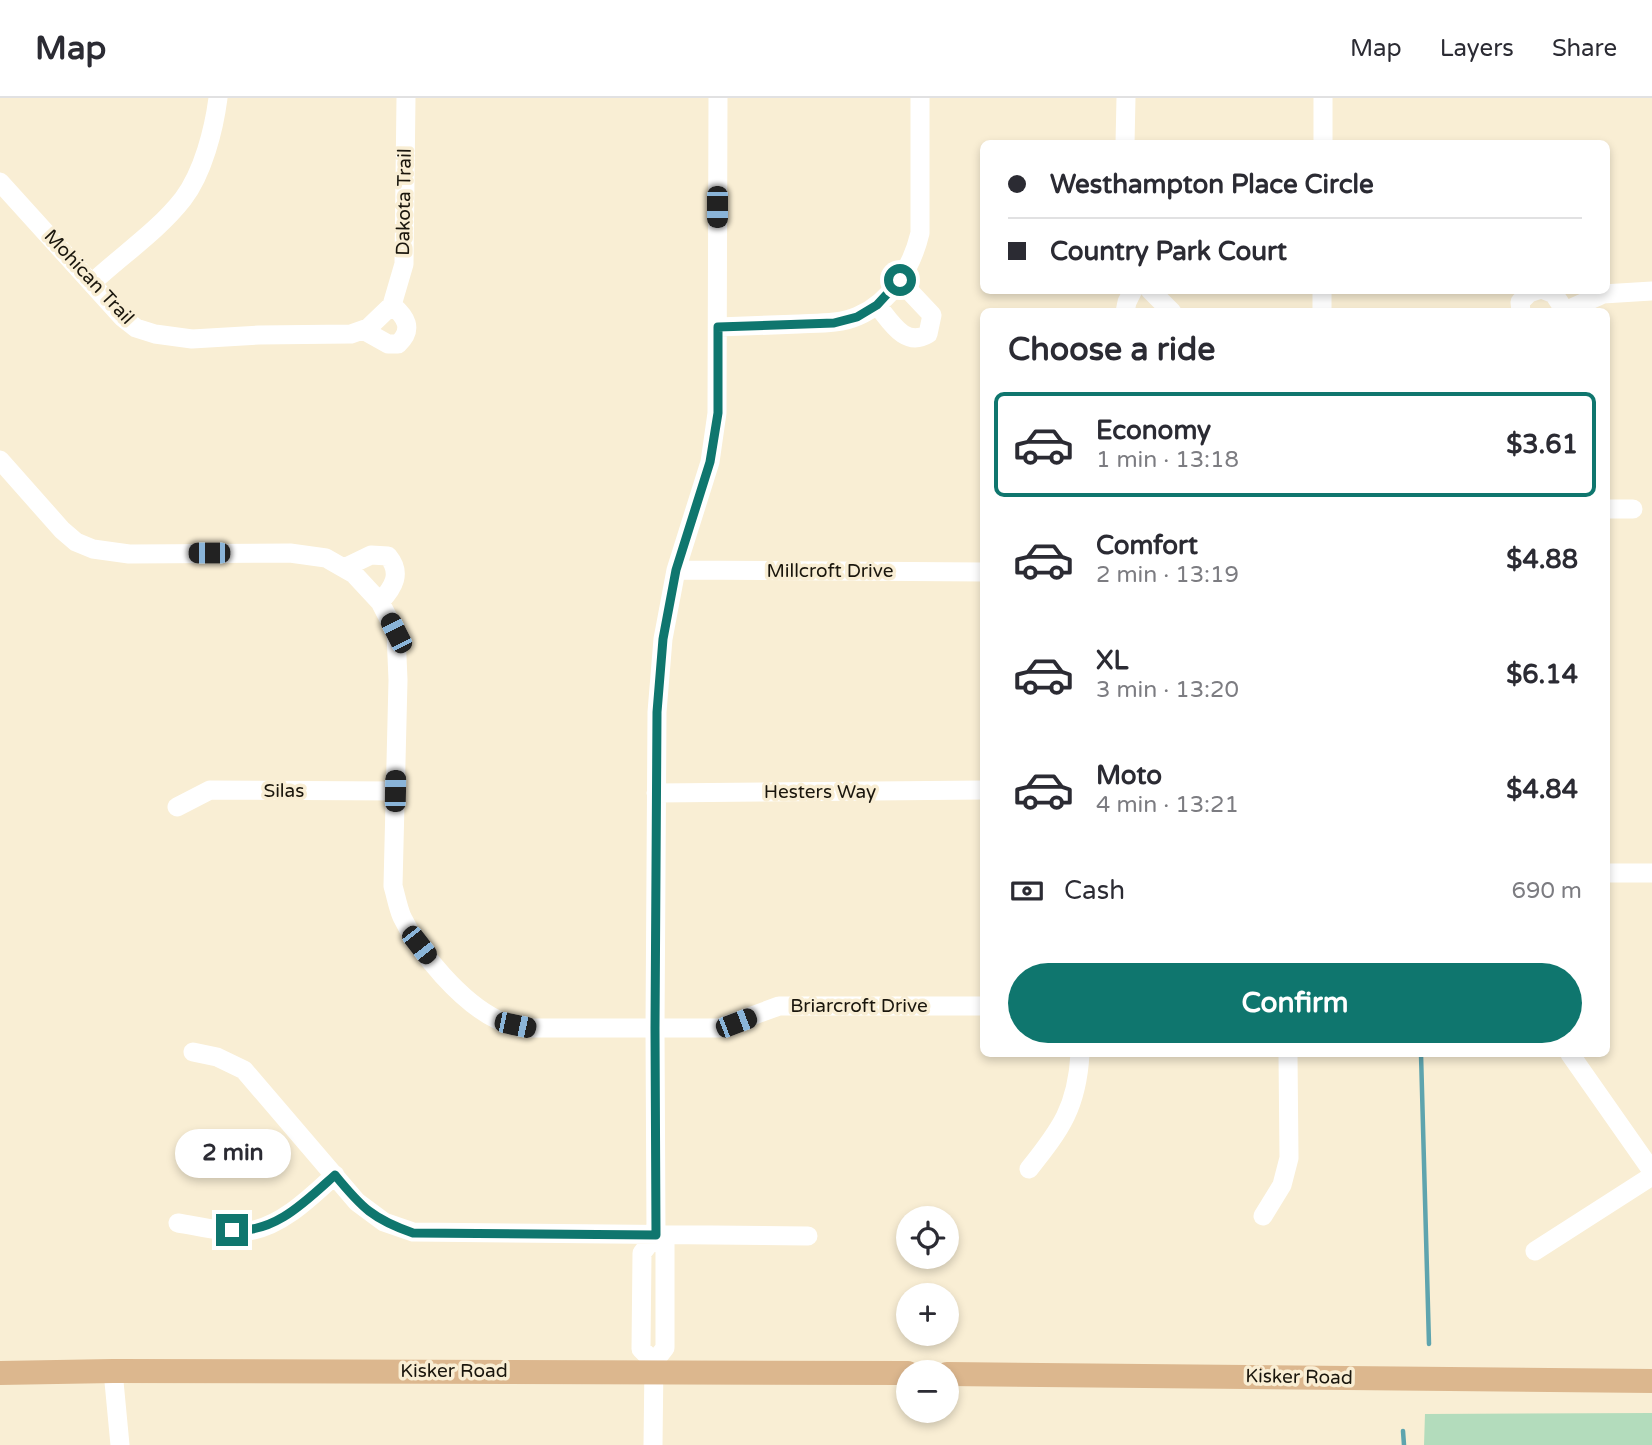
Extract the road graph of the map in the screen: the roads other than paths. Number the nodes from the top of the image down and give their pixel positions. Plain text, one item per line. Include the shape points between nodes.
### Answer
1 (218, 98) edge
2 (406, 98) edge
3 (718, 98) edge
4 (920, 98) edge
5 (1126, 98) edge
6 (1323, 98) edge
7 (1125, 140) edge
8 (1323, 140) edge
9 (0, 181) edge
10 (900, 280) junction
11 (92, 283) junction
12 (1652, 291) edge
13 (1154, 294) edge
14 (1552, 294) edge
15 (1603, 294) edge
16 (1610, 294) edge
17 (392, 304) junction
18 (877, 305) junction
19 (1168, 308) edge
20 (1562, 308) edge
21 (1571, 308) edge
22 (718, 327) junction
23 (363, 330) junction
24 (0, 460) edge
25 (1610, 509) edge
26 (1633, 509) dead end
27 (344, 568) junction
28 (676, 570) junction
29 (980, 572) edge
30 (380, 602) junction
31 (980, 790) edge
32 (395, 791) junction
33 (656, 793) junction
34 (177, 807) dead end
35 (1610, 873) edge
36 (1652, 873) edge
37 (980, 1006) edge
38 (655, 1028) junction
39 (193, 1052) dead end
40 (1080, 1057) edge
41 (1289, 1057) edge
42 (1572, 1057) edge
43 (1028, 1169) dead end
44 (1652, 1174) edge
45 (335, 1175) junction
46 (1263, 1216) dead end
47 (178, 1223) dead end
48 (656, 1235) junction
49 (808, 1236) dead end
50 (1535, 1251) dead end
51 (654, 1367) junction
52 (113, 1371) junction
53 (0, 1373) edge
54 (896, 1373) edge
55 (959, 1374) edge
56 (1652, 1381) edge
57 (121, 1445) edge
58 (653, 1445) edge

1 - 11 street via 207,149 187,193
2 - 17 street, Dakota Trail via 404,264
3 - 22 street
4 - 10 street via 920,233
5 - 7 street
6 - 8 street
9 - 11 street, Mohican Trail
10 - 18 street
10 - 18 street via 932,315 928,334 909,339
11 - 23 street, Mohican Trail via 122,317 155,334 192,339
12 - 16 street
13 - 19 street
14 - 20 street
15 - 21 street
17 - 23 street
17 - 23 street via 405,316 408,328 398,344 388,344
18 - 22 street via 834,323
22 - 28 street via 718,413 710,462
24 - 27 street via 62,530 93,549 129,554 290,553 326,558
25 - 26 street
27 - 30 street, Briarcroft Drive
27 - 30 street via 371,555 388,556 397,573 393,589
28 - 29 street, Millcroft Drive
28 - 33 street via 663,639
30 - 32 street, Briarcroft Drive via 396,633
31 - 33 street, Hesters Way
32 - 34 street, Silas via 210,790
32 - 38 street, Briarcroft Drive via 393,886 402,916 444,976 475,1006 501,1022 530,1028
33 - 38 street
35 - 36 street
37 - 38 street, Briarcroft Drive via 779,1006 719,1027
38 - 48 street
39 - 45 street via 244,1070
40 - 43 street via 1070,1106 1057,1134
41 - 46 street via 1289,1158 1282,1185
42 - 44 street
44 - 50 street
45 - 47 street via 276,1223 248,1232
45 - 48 street via 357,1202 384,1222 413,1233
48 - 49 street
48 - 51 street via 665,1244 665,1348
51 - 52 main road, Kisker Road
51 - 54 main road, Kisker Road
51 - 58 street
52 - 53 main road, Kisker Road
52 - 57 street
55 - 56 main road, Kisker Road

